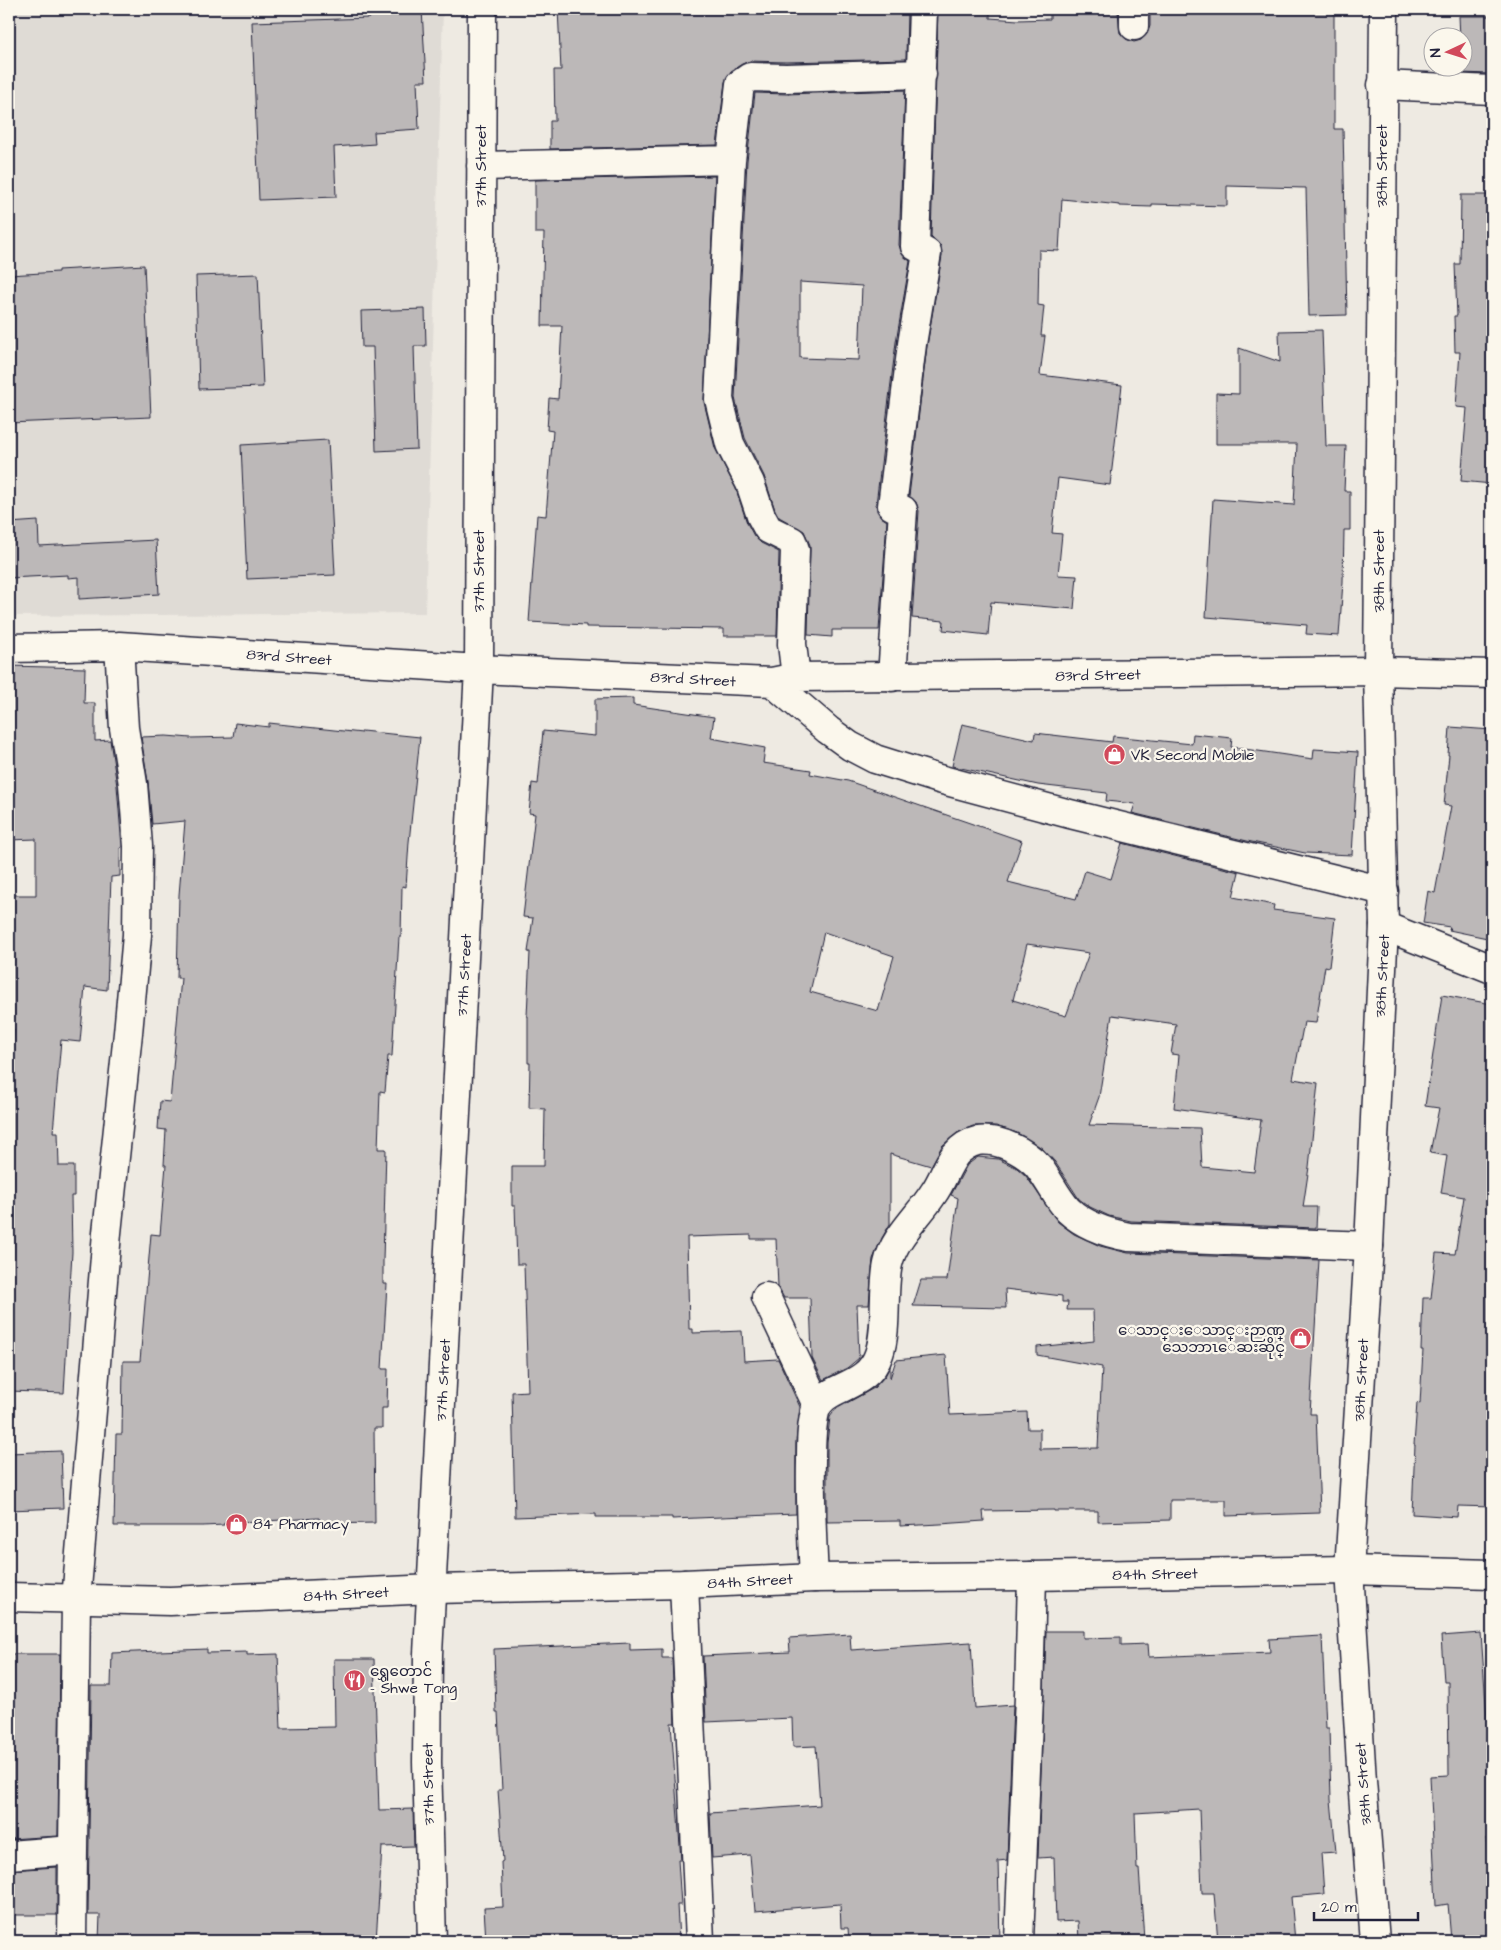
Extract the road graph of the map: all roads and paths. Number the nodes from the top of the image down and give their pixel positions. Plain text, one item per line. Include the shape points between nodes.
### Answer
1 (482, 9) edge
2 (923, 9) edge
3 (1384, 9) edge
4 (922, 74) junction
5 (1382, 85) junction
6 (1492, 90) edge
7 (730, 160) junction
8 (481, 166) junction
9 (119, 646) junction
10 (9, 648) edge
11 (479, 669) junction
12 (1378, 671) junction
13 (1492, 674) edge
14 (892, 677) junction
15 (784, 680) junction
16 (1384, 891) junction
17 (1384, 926) junction
18 (1492, 969) edge
19 (1369, 1246) junction
20 (766, 1297) dead end
21 (817, 1405) junction
22 (1349, 1570) junction
23 (1492, 1574) edge
24 (1032, 1576) junction
25 (814, 1578) junction
26 (684, 1584) junction
27 (433, 1589) junction
28 (9, 1597) edge
29 (76, 1600) junction
30 (73, 1850) junction
31 (9, 1855) edge
32 (72, 1941) edge
33 (432, 1941) edge
34 (700, 1941) edge
35 (1019, 1941) edge
36 (1375, 1941) edge

1 - 8 street, 37th Street
2 - 4 street
3 - 5 street, 38th Street
4 - 7 street via 750,77 740,84
4 - 14 street via 915,246 927,253 892,506 903,510
5 - 6 street
5 - 12 street, 38th Street
7 - 8 street
7 - 15 street via 720,399 730,444 750,483 761,516 768,529 792,541 795,550 792,644
8 - 11 street, 37th Street
9 - 10 street, 83rd Street
9 - 11 street, 83rd Street
9 - 29 street via 124,728 138,846 136,935
11 - 15 street, 83rd Street
11 - 27 street, 37th Street
12 - 13 street, 83rd Street
12 - 14 street, 83rd Street
12 - 16 street, 38th Street
14 - 15 street, 83rd Street
15 - 16 street via 828,730 875,760 1070,814
16 - 17 street, 38th Street
17 - 18 street
17 - 19 street, 38th Street
19 - 21 street via 1112,1234 1099,1230 1068,1209 1038,1166 1017,1149 997,1142 978,1141 965,1145 955,1155 934,1194 891,1254 882,1339 872,1368 862,1378 821,1399
19 - 22 street, 38th Street
20 - 21 street
21 - 25 street via 812,1431 810,1505
22 - 23 street, 84th Street
22 - 24 street, 84th Street
22 - 36 street, 38th Street
24 - 25 street, 84th Street
24 - 35 street
25 - 26 street, 84th Street
26 - 27 street, 84th Street
26 - 34 street
27 - 29 street, 84th Street via 179,1601
27 - 33 street, 37th Street via 428,1654 427,1762
28 - 29 street, 84th Street
29 - 30 street
30 - 31 street
30 - 32 street

